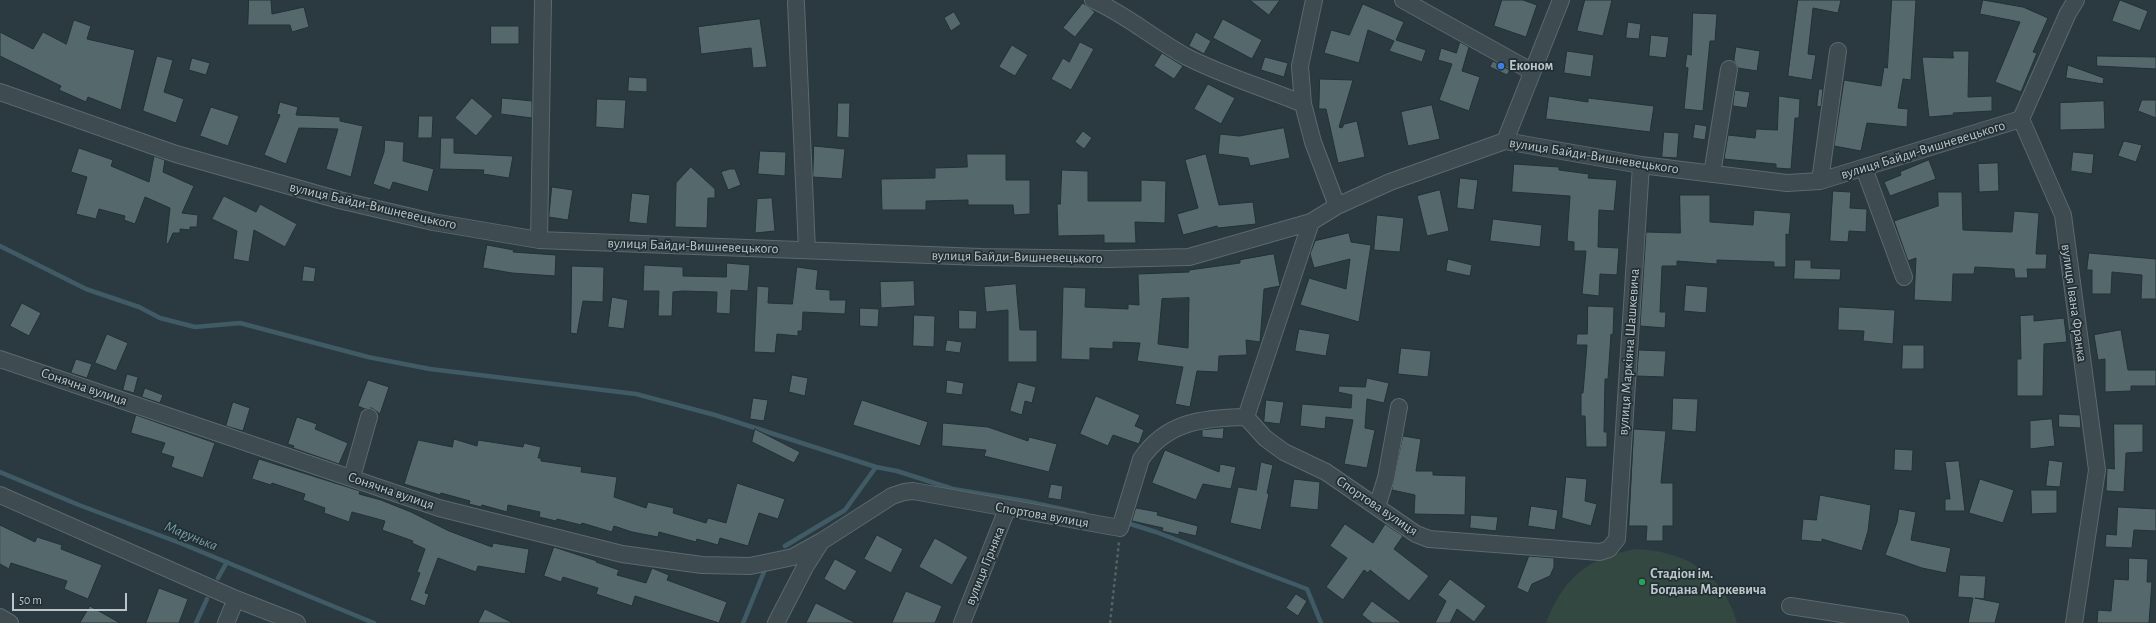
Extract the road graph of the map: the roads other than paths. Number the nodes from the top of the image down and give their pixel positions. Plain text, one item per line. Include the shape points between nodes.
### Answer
1 (544, 0) edge
2 (1093, 0) edge
3 (1314, 0) edge
4 (1403, 0) edge
5 (1561, 0) edge
6 (2076, 0) edge
7 (796, 3) dead end
8 (1838, 51) dead end
9 (1729, 69) dead end
10 (1531, 71) junction
11 (0, 92) edge
12 (1303, 104) junction
13 (2022, 119) junction
14 (1505, 141) junction
15 (1641, 165) junction
16 (1864, 168) junction
17 (1712, 174) junction
18 (1820, 182) junction
19 (1337, 206) junction
20 (1311, 222) junction
21 (539, 240) junction
22 (807, 250) junction
23 (1904, 277) dead end
24 (0, 359) edge
25 (1399, 407) dead end
26 (369, 417) dead end
27 (1246, 417) junction
28 (352, 477) junction
29 (0, 495) edge
30 (1377, 507) junction
31 (1007, 509) junction
32 (1617, 539) joint
33 (822, 541) junction
34 (793, 557) joint
35 (236, 599) junction
36 (1790, 606) dead end
37 (0, 617) edge
38 (10, 623) edge
39 (226, 623) edge
40 (297, 623) edge
41 (776, 623) edge
42 (962, 623) edge
43 (1900, 623) edge
44 (2074, 623) edge

1 - 21 street
2 - 12 street via 1113,9 1186,56
3 - 12 street via 1300,66
4 - 10 street
5 - 10 street
6 - 13 street
7 - 22 street
8 - 18 street
9 - 17 street
10 - 14 street
11 - 21 street, вулиця Байди-Вишневецького via 176,154 339,200 433,222
12 - 19 street via 1313,142
13 - 16 street, вулиця Байди-Вишневецького
13 - 44 street, вулиця Івана Франка via 2063,215 2097,470
14 - 15 street, вулиця Байди-Вишневецького
14 - 19 street, вулиця Байди-Вишневецького via 1390,182
15 - 17 street, вулиця Байди-Вишневецького
15 - 32 street, вулиця Маркіяна Шашкевича
16 - 18 street, вулиця Байди-Вишневецького
16 - 23 street
17 - 18 street, вулиця Байди-Вишневецького via 1786,183
19 - 20 street, вулиця Байди-Вишневецького
20 - 22 street, вулиця Байди-Вишневецького via 1189,256 1100,259
20 - 27 street
21 - 22 street, вулиця Байди-Вишневецького
24 - 28 street, Сонячна вулиця
25 - 30 street via 1388,470
26 - 28 street
27 - 30 street, Спортова вулиця via 1265,438 1284,452 1326,472
27 - 31 street, Спортова вулиця via 1208,418 1183,424 1147,450 1141,459 1120,528
28 - 34 street, Сонячна вулиця via 440,508 622,554 702,566 750,566
29 - 35 street
30 - 32 street, Спортова вулиця via 1416,534 1438,541 1600,552 1609,549
31 - 33 street, Спортова вулиця via 913,491 904,492 892,496
31 - 42 street, вулиця Гірняка
33 - 34 street, Спортова вулиця
33 - 41 street via 805,567
35 - 39 street
35 - 40 street
36 - 43 street
37 - 38 street

